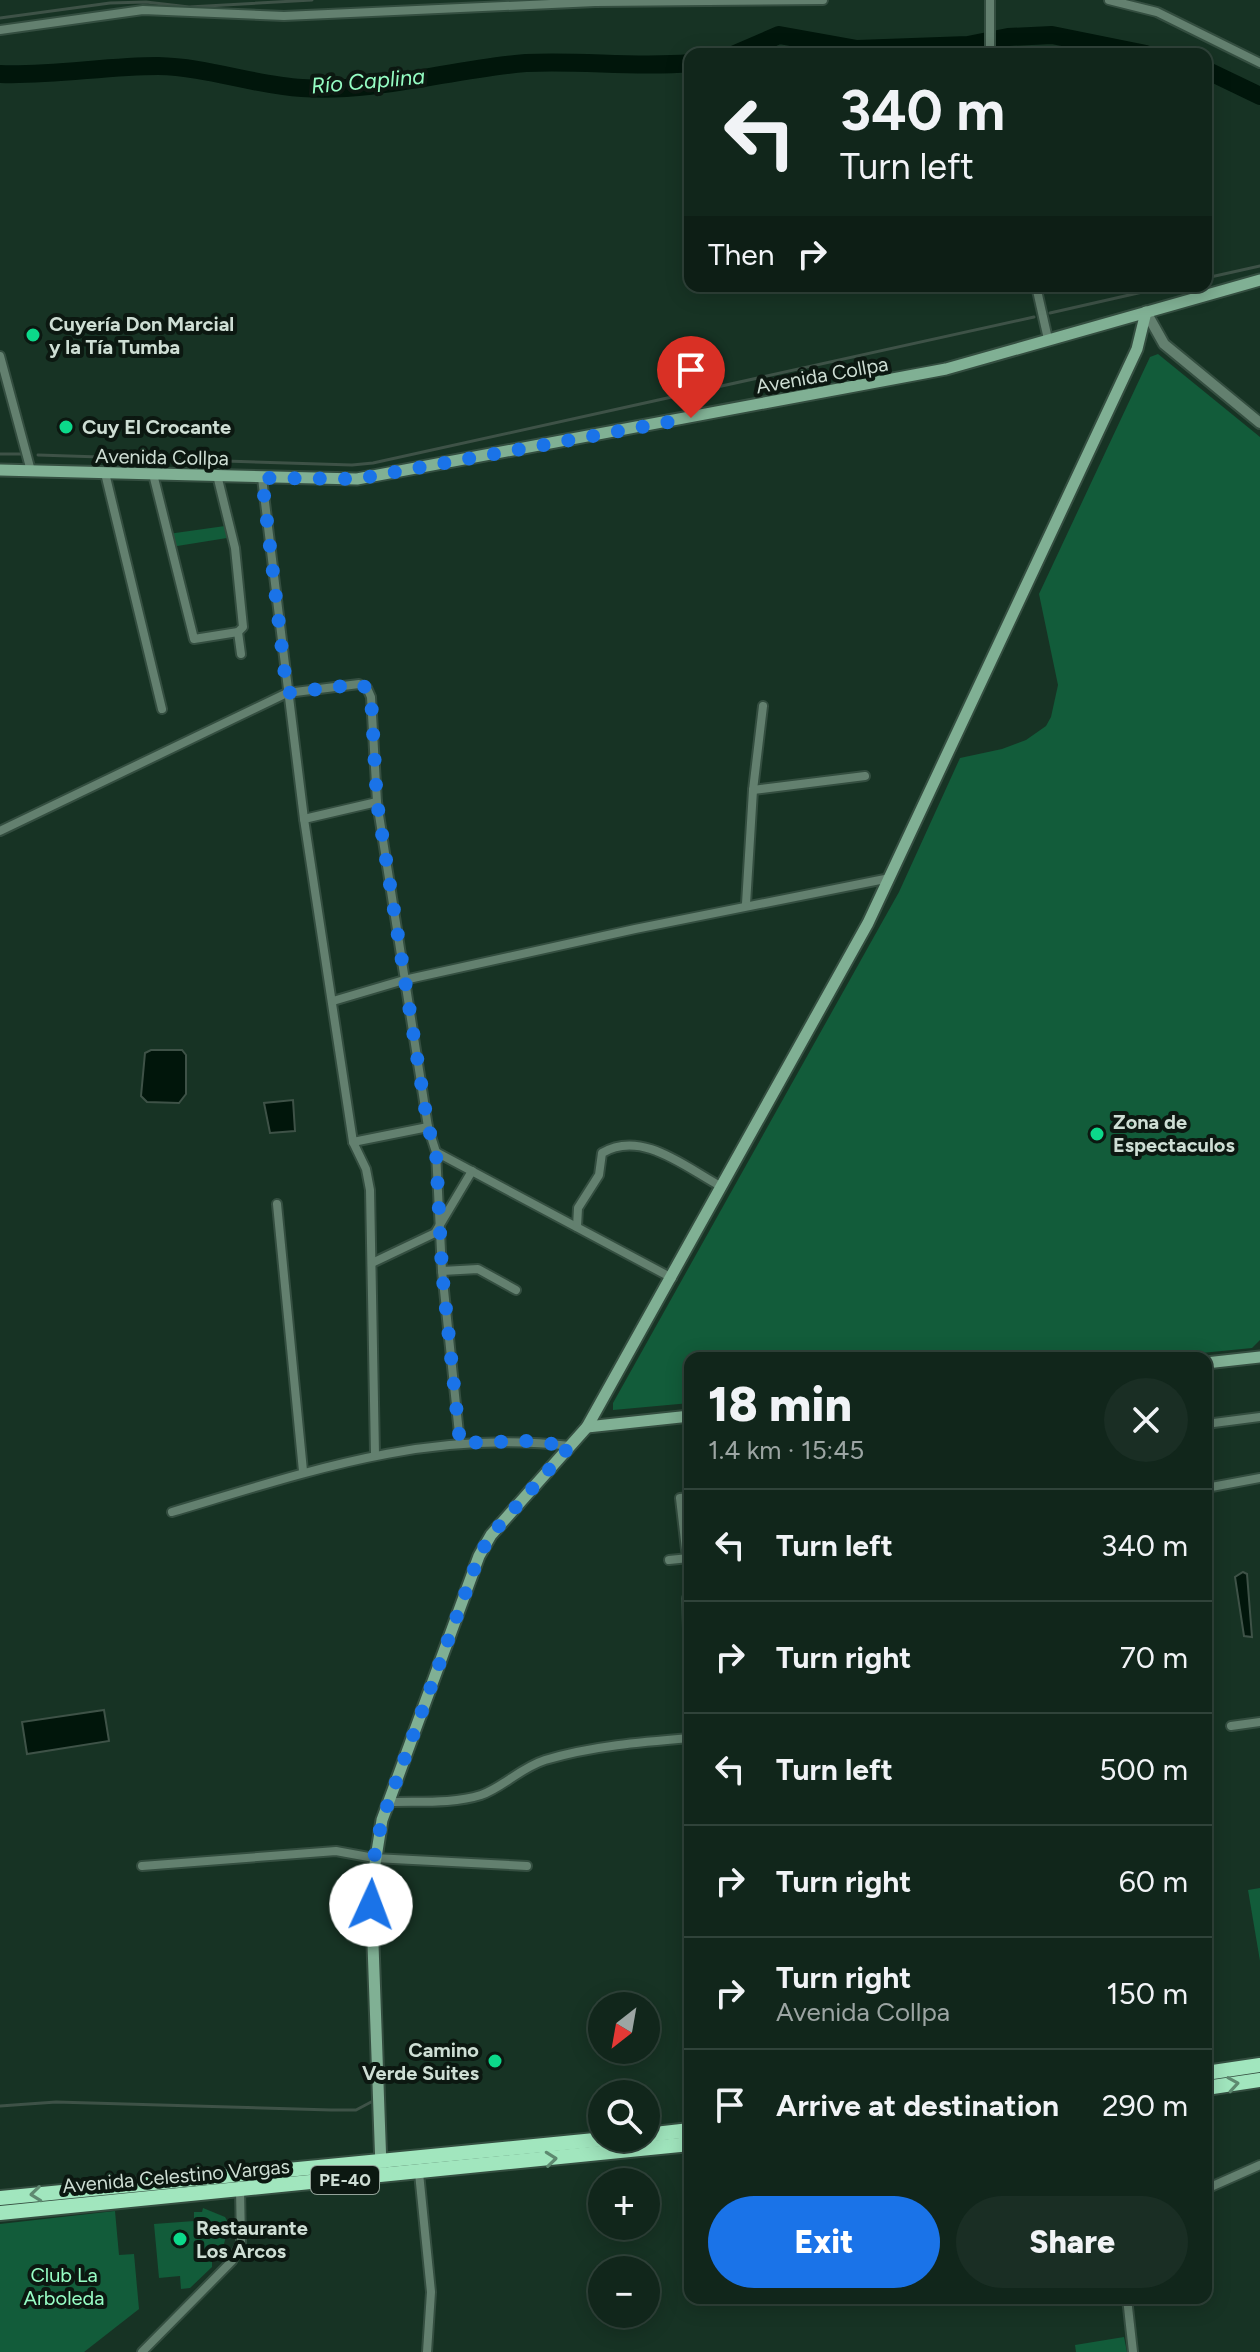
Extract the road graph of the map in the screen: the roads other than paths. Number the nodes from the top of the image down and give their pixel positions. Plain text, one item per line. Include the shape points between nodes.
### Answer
1 (823, 0) edge
2 (990, 0) edge
3 (1109, 0) edge
4 (571, 1) edge
5 (716, 1) edge
6 (462, 4) edge
7 (0, 30) edge
8 (990, 48) edge
9 (1260, 63) edge
10 (1260, 280) edge
11 (1037, 292) edge
12 (1146, 312) junction
13 (1048, 339) junction
14 (0, 356) edge
15 (1260, 423) edge
16 (0, 470) edge
17 (31, 471) junction
18 (105, 473) junction
19 (153, 474) junction
20 (217, 475) junction
21 (262, 478) junction
22 (238, 632) junction
23 (241, 654) dead end
24 (287, 693) junction
25 (763, 706) dead end
26 (162, 709) dead end
27 (865, 776) dead end
28 (753, 790) junction
29 (377, 802) junction
30 (304, 819) junction
31 (0, 831) edge
32 (891, 878) junction
33 (746, 904) junction
34 (404, 980) junction
35 (333, 1001) junction
36 (428, 1127) junction
37 (353, 1142) junction
38 (436, 1152) junction
39 (472, 1171) junction
40 (722, 1187) junction
41 (277, 1204) dead end
42 (440, 1220) junction
43 (577, 1227) junction
44 (372, 1263) junction
45 (442, 1271) junction
46 (672, 1278) junction
47 (516, 1290) dead end
48 (1260, 1357) edge
49 (1212, 1362) edge
50 (684, 1417) edge
51 (1260, 1417) edge
52 (1212, 1423) edge
53 (587, 1427) junction
54 (460, 1443) junction
55 (570, 1446) junction
56 (375, 1454) junction
57 (303, 1471) junction
58 (1260, 1478) edge
59 (1212, 1487) edge
60 (684, 1498) edge
61 (172, 1512) dead end
62 (684, 1528) edge
63 (684, 1558) edge
64 (669, 1560) dead end
65 (1260, 1722) edge
66 (1231, 1726) dead end
67 (684, 1738) edge
68 (389, 1802) junction
69 (374, 1858) junction
70 (142, 1866) dead end
71 (527, 1866) dead end
72 (1260, 2065) edge
73 (1212, 2072) edge
74 (1260, 2080) edge
75 (1212, 2087) edge
76 (660, 2136) edge
77 (684, 2137) edge
78 (684, 2137) edge
79 (660, 2140) edge
80 (588, 2148) edge
81 (445, 2163) junction
82 (1260, 2165) edge
83 (381, 2170) junction
84 (419, 2173) junction
85 (239, 2182) junction
86 (118, 2185) junction
87 (1212, 2186) edge
88 (0, 2198) edge
89 (121, 2201) junction
90 (0, 2213) edge
91 (1128, 2304) edge
92 (142, 2352) edge
93 (427, 2352) edge
94 (1133, 2352) edge

1 - 5 street
2 - 8 street
3 - 9 street via 1157,12
4 - 5 street
4 - 6 street
6 - 7 street via 284,16 143,10
10 - 12 main road, Avenida Collpa
11 - 13 street
12 - 13 main road, Avenida Collpa
12 - 15 street via 1164,344
12 - 32 main road via 1137,349
13 - 21 main road, Avenida Collpa via 892,381 394,473 345,480
14 - 17 street
16 - 17 main road, Avenida Collpa
17 - 18 main road, Avenida Collpa
18 - 19 main road, Avenida Collpa
18 - 26 street
19 - 20 main road, Avenida Collpa
19 - 22 street via 191,636
20 - 21 main road, Avenida Collpa
20 - 22 street via 235,548 243,627
21 - 24 street
22 - 23 street
24 - 29 street via 359,684 367,688
24 - 30 street
24 - 31 street
25 - 28 street
27 - 28 street
28 - 33 street
29 - 30 street
29 - 34 street
30 - 35 street
32 - 33 street
32 - 40 main road
33 - 34 street
34 - 35 street
34 - 36 street
35 - 37 street
36 - 37 street
36 - 38 street
37 - 44 street via 366,1169
38 - 39 street
38 - 42 street
39 - 42 street
39 - 43 street
40 - 43 street via 641,1144 625,1143 602,1153 595,1184 578,1208
40 - 46 main road
41 - 57 street
42 - 44 street via 435,1233
42 - 45 street
43 - 46 street
44 - 56 street
45 - 47 street via 478,1269
45 - 54 street
46 - 53 main road
48 - 49 main road
50 - 53 main road
51 - 52 street
53 - 55 main road
54 - 55 street
54 - 56 street
55 - 68 main road via 491,1535 479,1556
56 - 57 street
57 - 61 street
58 - 59 street
60 - 62 street
63 - 64 street
65 - 66 street
67 - 68 street via 627,1743 544,1761 468,1798
68 - 69 main road
69 - 70 street via 336,1851
69 - 71 street
69 - 83 main road via 371,1905
72 - 73 highway
75 -> 74 highway
76 - 77 highway, Avenida Celestino Vargas / PE-40
78 - 79 highway, Avenida Celestino Vargas / PE-40
80 - 81 highway, Avenida Celestino Vargas / PE-40
81 - 83 highway, Avenida Celestino Vargas / PE-40
81 - 84 highway, Avenida Celestino Vargas / PE-40
82 - 87 street
83 - 84 highway, Avenida Celestino Vargas / PE-40
83 - 85 highway, Avenida Celestino Vargas / PE-40
84 - 93 street via 431,2292
85 - 86 highway, Avenida Celestino Vargas / PE-40
85 - 89 highway, Avenida Celestino Vargas / PE-40
85 - 92 street via 241,2243 232,2261
86 -> 88 highway, Avenida Celestino Vargas / PE-40
86 - 89 highway
89 - 90 highway, Avenida Celestino Vargas / PE-40
91 - 94 street

